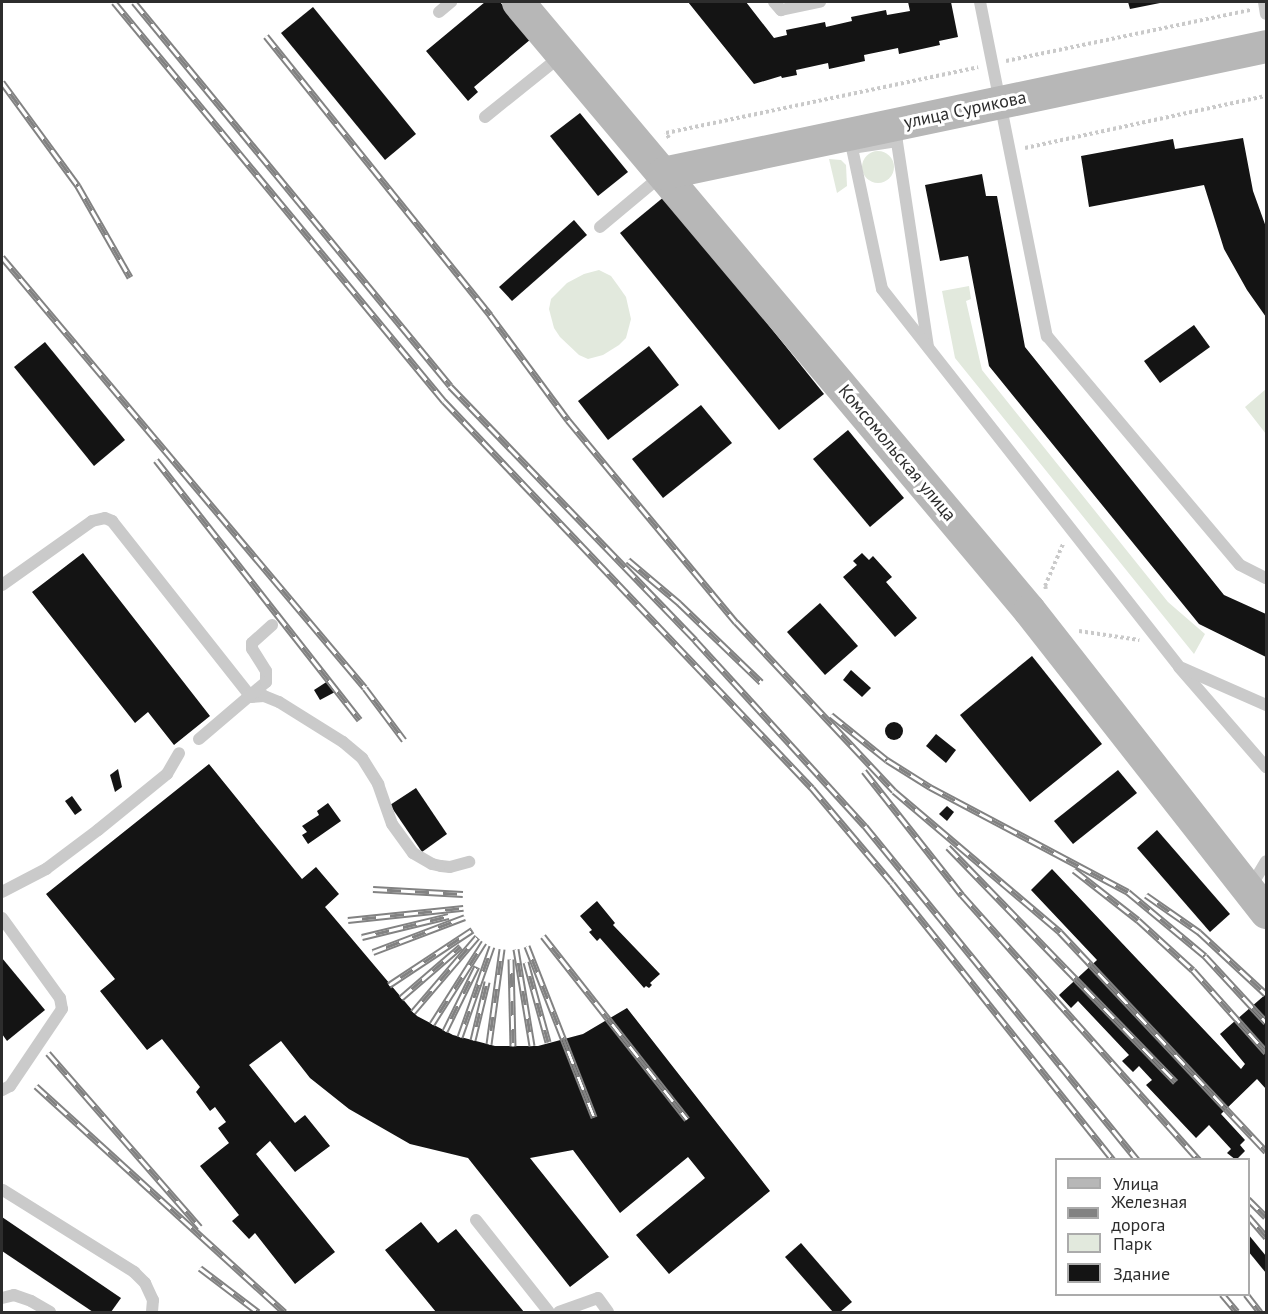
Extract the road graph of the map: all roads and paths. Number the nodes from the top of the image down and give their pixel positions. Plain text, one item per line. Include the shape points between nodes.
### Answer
1 (451, 2) edge
2 (518, 2) edge
3 (774, 2) edge
4 (820, 2) edge
5 (980, 2) edge
6 (1265, 7) edge
7 (439, 12) dead end
8 (1266, 46) edge
9 (563, 55) junction
10 (993, 64) junction
11 (1266, 96) edge
12 (1000, 102) junction
13 (485, 117) dead end
14 (1010, 151) junction
15 (677, 171) junction
16 (600, 227) dead end
17 (928, 347) junction
18 (1070, 529) junction
19 (1266, 578) edge
20 (2, 585) edge
21 (1050, 595) dead end
22 (272, 625) dead end
23 (1070, 627) dead end
24 (1161, 643) junction
25 (1179, 667) junction
26 (251, 697) junction
27 (1266, 705) edge
28 (199, 739) dead end
29 (179, 753) dead end
30 (1266, 767) edge
31 (1266, 861) edge
32 (469, 862) dead end
33 (2, 892) edge
34 (1258, 901) edge
35 (2, 918) edge
36 (2, 1090) edge
37 (3, 1190) edge
38 (476, 1220) dead end
39 (2, 1298) edge
40 (50, 1312) edge
41 (152, 1312) edge
42 (549, 1312) edge
43 (559, 1312) edge
44 (608, 1312) edge

1 - 7 lane
2 - 9 main road, Комсомольская улица
3 - 4 lane via 781,10
5 - 10 lane
6 - 10 path
8 - 12 main road, улица Сурикова
9 - 13 lane
9 - 15 main road, Комсомольская улица
10 - 12 lane
10 - 15 path via 666,133
11 - 14 path
12 - 14 lane
12 - 15 main road, улица Сурикова
14 - 19 lane via 1047,336 1240,565
15 - 16 lane
15 - 34 main road, Комсомольская улица
17 - 17 lane via 882,289 852,148 897,141
17 - 18 lane
18 - 21 path via 1045,586
18 - 24 lane
20 - 26 lane via 92,521 112,521
22 - 26 lane via 252,643 268,679
23 - 24 path
24 - 25 lane
25 - 27 lane
25 - 30 lane
26 - 28 lane
26 - 32 lane via 264,696 279,702 362,758 378,784 392,824 413,853 441,866
29 - 33 lane via 167,774 80,844 46,869
31 - 34 lane
35 - 36 lane via 60,998 62,1009 10,1086
37 - 41 lane via 134,1272 146,1283 153,1299
38 - 42 lane
39 - 40 lane via 14,1295
43 - 44 lane via 598,1298

